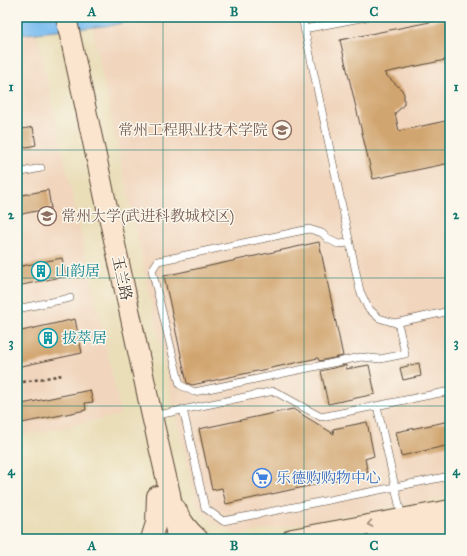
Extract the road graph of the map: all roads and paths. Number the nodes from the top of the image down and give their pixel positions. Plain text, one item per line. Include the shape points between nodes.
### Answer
1 (66, 17) edge
2 (302, 17) edge
3 (366, 17) edge
4 (304, 28) junction
5 (61, 30) edge
6 (41, 168) dead end
7 (17, 173) edge
8 (349, 243) junction
9 (70, 298) dead end
10 (17, 308) edge
11 (450, 311) edge
12 (398, 323) junction
13 (63, 375) dead end
14 (17, 383) edge
15 (450, 391) edge
16 (377, 406) junction
17 (183, 410) junction
18 (152, 416) junction
19 (450, 476) edge
20 (395, 487) junction
21 (163, 495) junction
22 (450, 510) edge
23 (402, 518) junction
24 (450, 526) edge
25 (151, 539) edge
26 (166, 539) edge
27 (177, 539) edge
28 (198, 539) edge
29 (292, 539) edge
30 (378, 539) edge

1 - 5 street, 玉兰路
2 - 4 lane
3 - 4 lane
4 - 8 lane
5 - 18 street, 玉兰路
5 - 21 street, 玉兰路
6 - 7 lane
8 - 12 lane via 360,291 368,308 379,318
8 - 12 lane via 338,244 322,233 309,229 158,261 152,270 180,385 194,392 361,356 380,359 404,354
9 - 10 lane
11 - 12 lane
13 - 14 path
15 - 16 lane
16 - 17 lane via 321,417 274,390
16 - 20 lane
17 - 18 lane
17 - 20 lane via 205,508 223,521
18 - 21 street, 玉兰路
19 - 20 lane
20 - 23 lane
21 - 25 street
21 - 26 street, 玉兰路
21 - 27 street, 玉兰路
21 - 28 street via 188,530
22 - 23 street
23 -> 29 street
24 - 30 street

